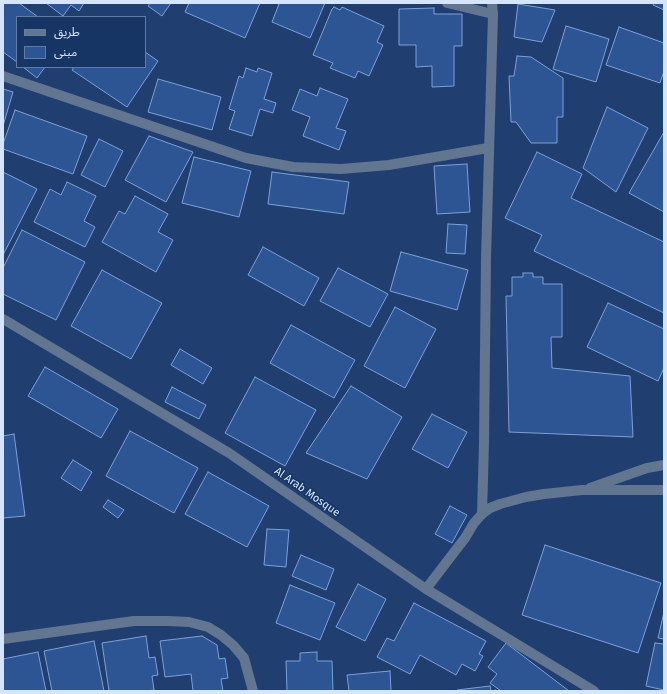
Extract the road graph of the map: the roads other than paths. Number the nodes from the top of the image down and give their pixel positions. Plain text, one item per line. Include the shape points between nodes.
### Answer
1 (447, 3) edge
2 (492, 3) edge
3 (493, 14) junction
4 (3, 76) edge
5 (488, 148) junction
6 (3, 319) edge
7 (664, 465) edge
8 (582, 490) junction
9 (664, 490) edge
10 (482, 514) junction
11 (426, 589) junction
12 (3, 639) edge
13 (253, 691) edge
14 (594, 691) edge

1 - 3 street
2 - 3 street
3 - 5 street
4 - 5 street via 246,158 293,167 341,169 389,165
5 - 10 street
6 - 11 street, Al Arab Mosque via 229,453
7 - 8 street via 647,468
8 - 9 street
8 - 10 street via 526,497 500,504
10 - 11 street
11 - 14 street, Al Arab Mosque
12 - 13 street via 134,621 189,622 208,627 233,645 244,658

